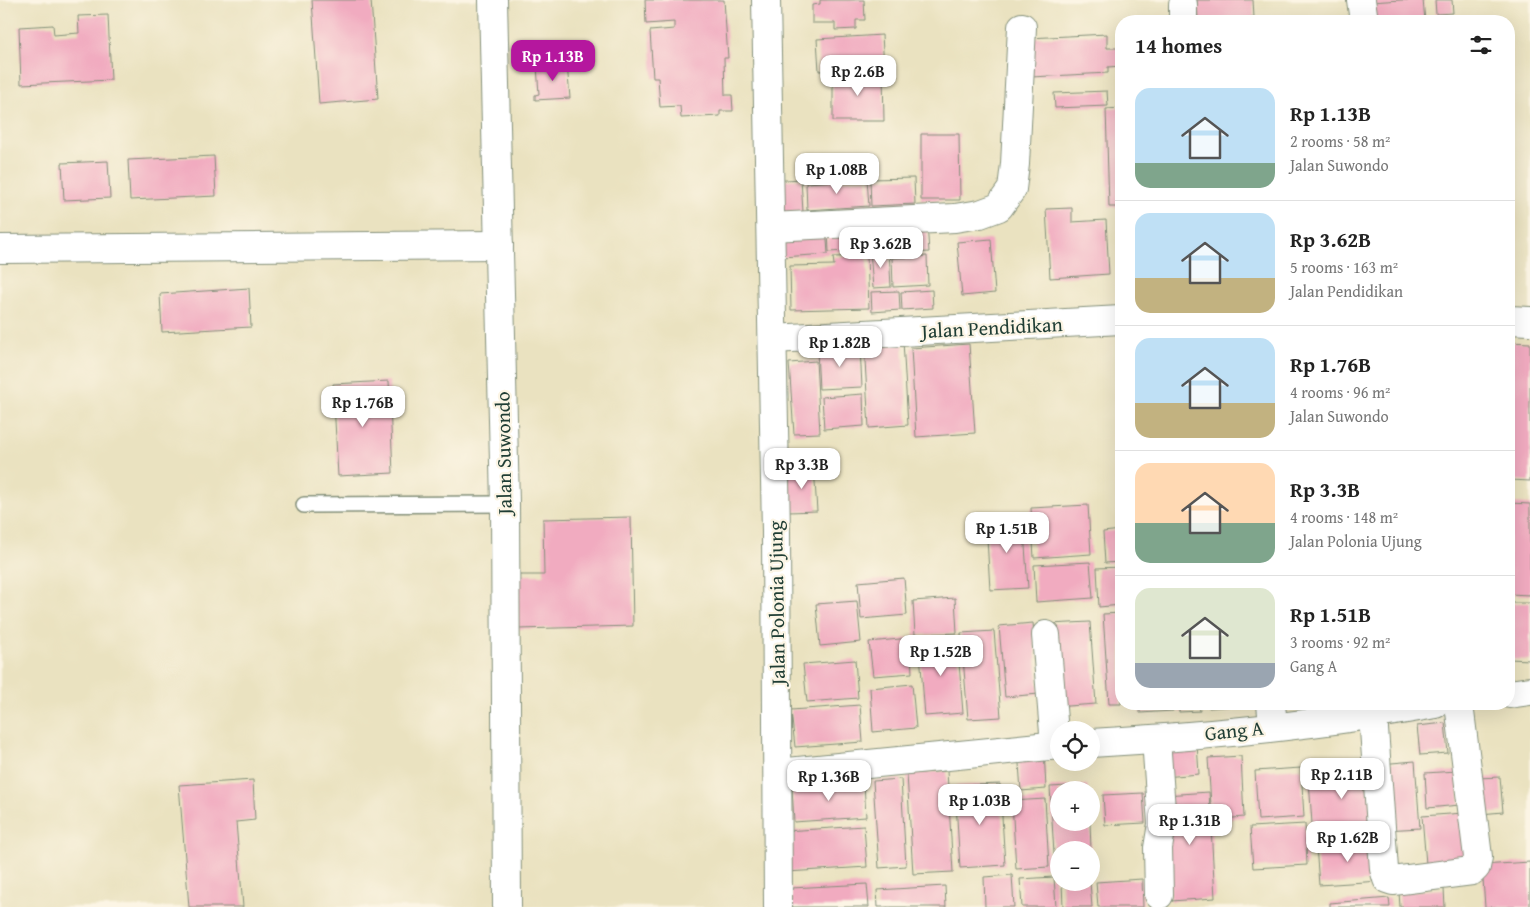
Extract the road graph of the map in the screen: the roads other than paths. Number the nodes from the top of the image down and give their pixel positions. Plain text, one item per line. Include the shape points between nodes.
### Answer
1 (492, 0) edge
2 (766, 0) edge
3 (1361, 0) edge
4 (1363, 15) edge
5 (1022, 26) dead end
6 (771, 227) junction
7 (499, 245) junction
8 (0, 249) edge
9 (1115, 320) edge
10 (1515, 320) edge
11 (1530, 321) edge
12 (773, 339) junction
13 (504, 504) junction
14 (304, 505) dead end
15 (1046, 635) dead end
16 (1530, 691) edge
17 (1515, 693) edge
18 (1530, 699) edge
19 (1401, 710) edge
20 (1461, 710) edge
21 (1272, 715) edge
22 (1373, 715) junction
23 (1055, 721) edge
24 (1156, 739) junction
25 (1100, 742) edge
26 (1050, 746) edge
27 (778, 773) junction
28 (1159, 895) dead end
29 (507, 907) edge
30 (778, 907) edge

1 - 7 street, Jalan Suwondo
2 - 6 street, Jalan Polonia Ujung
3 - 4 street
5 - 6 street via 1012,189 999,207 955,218
6 - 12 street, Jalan Polonia Ujung
7 - 8 street
7 - 13 street, Jalan Suwondo
9 - 12 street, Jalan Pendidikan
10 - 11 street
12 - 27 street, Jalan Polonia Ujung
13 - 14 lane
13 - 29 street, Jalan Suwondo
15 - 23 street
16 - 17 street
16 - 18 street
19 - 22 street, Gang A
20 - 22 street via 1478,857 1476,867 1472,871 1393,881 1387,878 1384,869
21 - 22 street, Gang A
21 - 24 street, Gang A
24 - 25 street, Gang A
24 - 28 street via 1162,824 1158,848
26 - 27 street
27 - 30 street, Jalan Polonia Ujung

